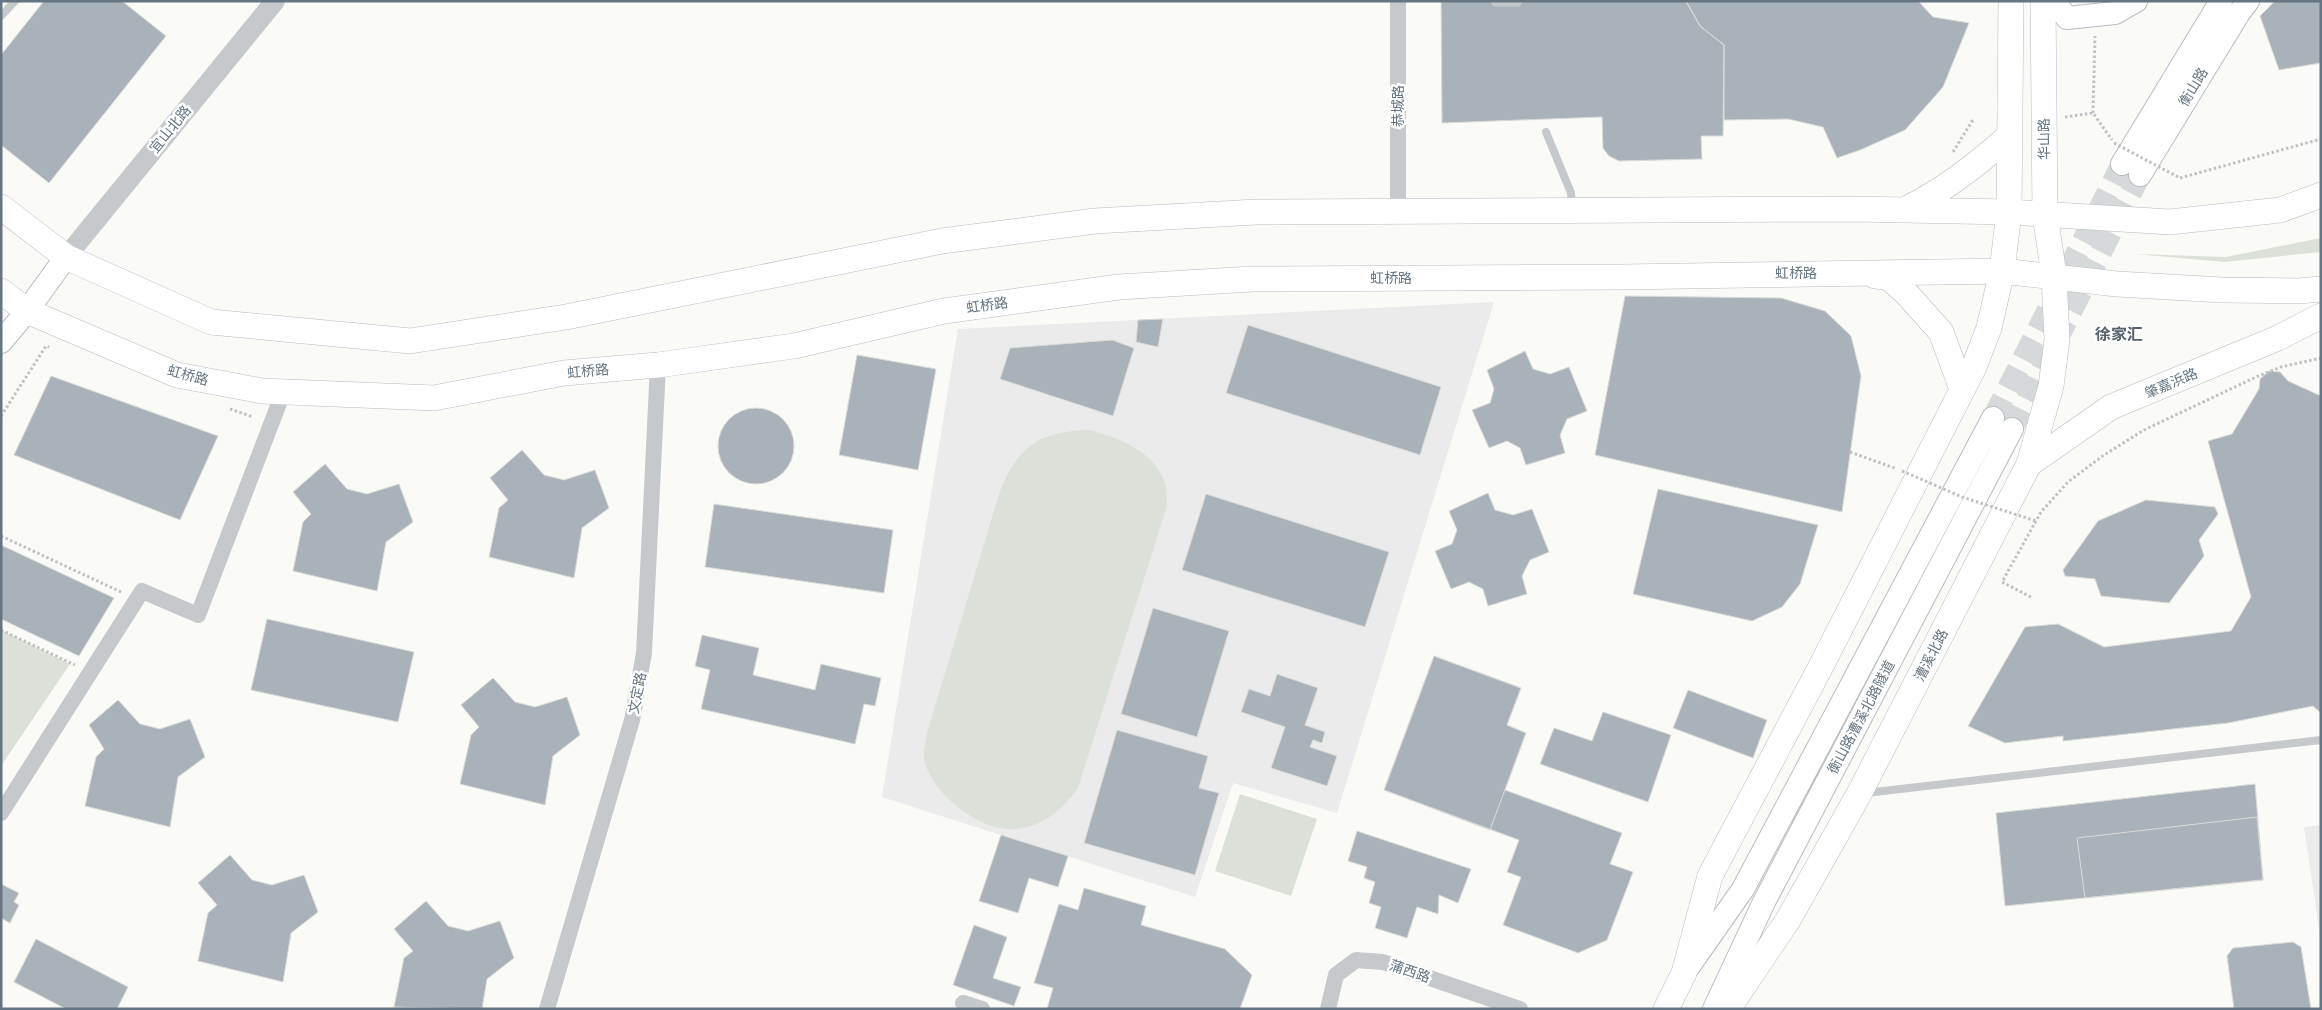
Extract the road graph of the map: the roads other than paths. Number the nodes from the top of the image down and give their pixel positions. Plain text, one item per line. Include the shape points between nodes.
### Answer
1 (15, 1) edge
2 (275, 1) edge
3 (1398, 1) edge
4 (1496, 1) edge
5 (1517, 1) edge
6 (2011, 1) edge
7 (2043, 1) edge
8 (2054, 1) edge
9 (2136, 1) edge
10 (2221, 1) edge
11 (2248, 1) edge
12 (1, 16) edge
13 (1546, 132) dead end
14 (2009, 136) junction
15 (2321, 195) edge
16 (1, 208) edge
17 (1398, 210) junction
18 (1573, 210) junction
19 (1904, 210) junction
20 (2009, 212) junction
21 (2045, 215) junction
22 (66, 257) junction
23 (2002, 271) junction
24 (1859, 274) junction
25 (2054, 275) junction
26 (2321, 289) edge
27 (1, 291) edge
28 (27, 311) junction
29 (2321, 316) edge
30 (1, 342) edge
31 (658, 365) junction
32 (1962, 389) junction
33 (283, 392) junction
34 (2029, 464) junction
35 (2321, 740) edge
36 (1860, 794) junction
37 (1, 813) edge
38 (1684, 973) junction
39 (963, 1003) dead end
40 (548, 1009) edge
41 (982, 1009) edge
42 (1328, 1009) edge
43 (1520, 1009) edge
44 (1666, 1009) edge
45 (1714, 1009) edge
46 (1728, 1009) edge

1 - 12 lane
2 - 22 street, 宜山北路
3 - 17 street, 恭城路
4 - 5 street
6 - 14 main road
7 - 21 main road, 华山路
8 - 9 main road via 2067,18 2115,13
10 - 11 main road, 衡山路 via 2131,169
13 - 18 lane via 1571,193
14 - 19 main road via 1963,176 1932,197
14 - 20 main road
15 - 21 main road via 2280,210 2170,222
16 - 22 main road
17 - 18 main road
17 - 22 main road via 1256,212 1095,221 942,241 566,317 410,341 211,322
18 - 19 main road
19 - 20 main road
20 - 21 main road
20 - 23 main road
21 - 25 main road, 华山路
22 - 28 main road
23 - 24 main road, 虹桥路
23 - 25 main road
23 - 32 main road via 1989,328
24 - 31 main road, 虹桥路 via 1252,279 1119,287 944,311 794,346
24 - 32 main road via 1889,278 1927,315 1941,332
25 - 26 main road via 2117,284 2222,290
25 - 34 main road, 漕溪北路 via 2057,340 2051,386
27 - 28 main road, 虹桥路
28 - 30 main road
28 - 33 main road, 虹桥路 via 177,375
29 - 34 main road, 肇嘉浜路 via 2278,338 2111,407
31 - 33 main road, 虹桥路 via 564,374 434,398
31 - 40 street, 文定路 via 644,652 632,720
32 - 38 main road via 1710,876
33 - 37 street via 198,615 142,591
34 - 36 main road, 漕溪北路
35 - 36 lane
36 - 46 main road, 漕溪北路 via 1788,920
38 - 44 main road
38 - 45 main road, 衡山路漕溪北路隧道 via 1744,889 2003,423
39 - 41 street
42 - 43 street, 蒲西路 via 1336,975 1356,960 1383,962

